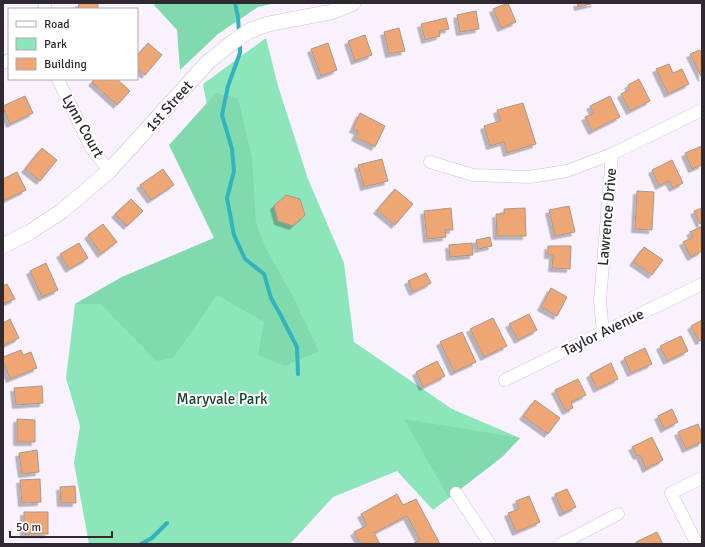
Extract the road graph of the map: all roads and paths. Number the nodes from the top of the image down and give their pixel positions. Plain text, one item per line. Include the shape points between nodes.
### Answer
1 (353, 3) edge
2 (58, 80) edge
3 (702, 110) edge
4 (612, 154) junction
5 (430, 162) dead end
6 (109, 171) junction
7 (3, 246) edge
8 (702, 284) edge
9 (603, 333) junction
10 (505, 380) dead end
11 (702, 478) edge
12 (456, 493) dead end
13 (618, 514) dead end
14 (490, 544) edge
15 (560, 544) edge
16 (697, 544) edge

1 - 6 street, 1st Street via 331,12 268,24 249,31 232,42 208,62
2 - 6 street, Lynn Court via 90,146
3 - 4 street, Lawrence Drive
4 - 5 street via 567,171 529,177 473,174
4 - 9 street, Lawrence Drive via 600,301
6 - 7 street, 1st Street via 62,211
8 - 9 street, Taylor Avenue
9 - 10 street, Taylor Avenue
11 - 16 street via 671,493
12 - 14 street
13 - 15 street

